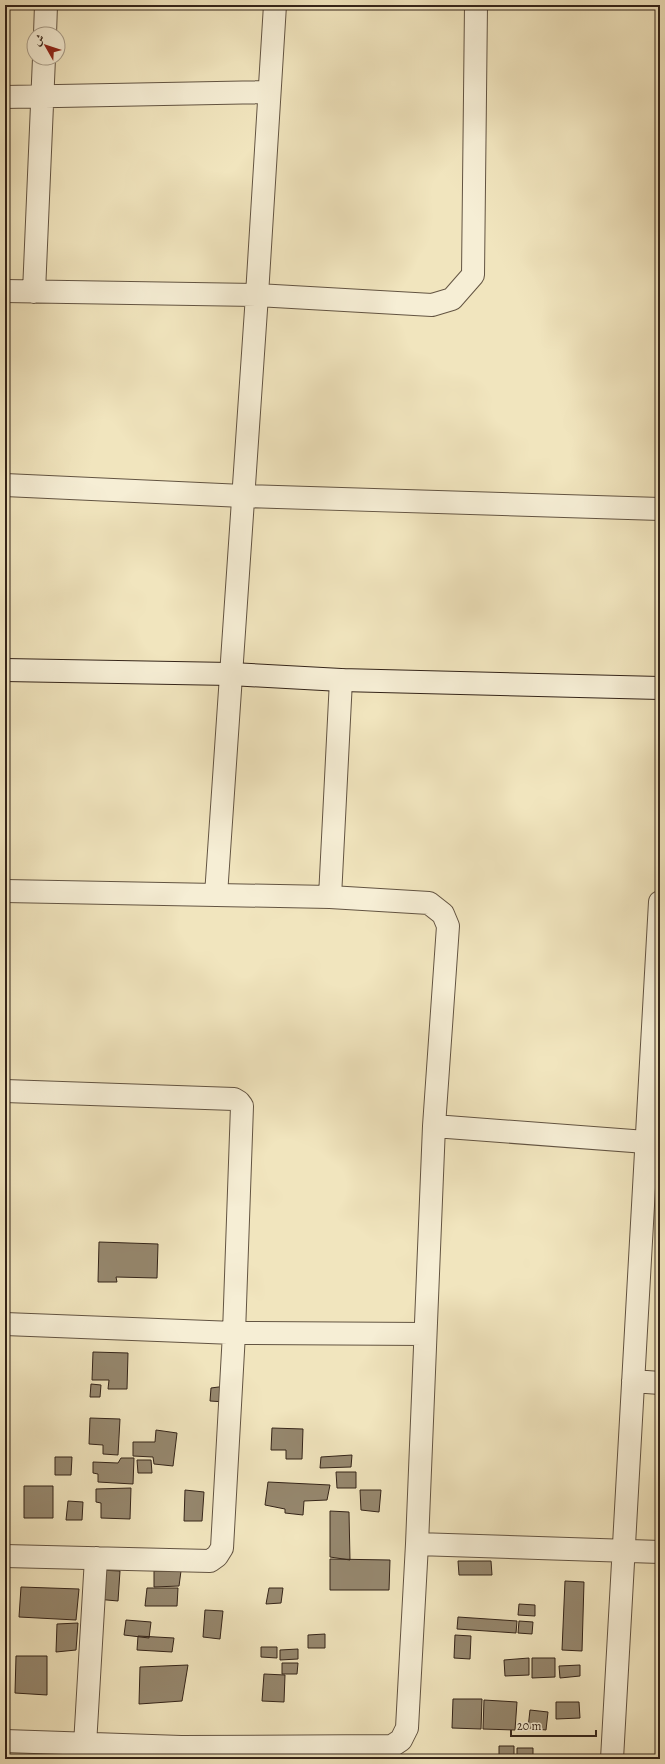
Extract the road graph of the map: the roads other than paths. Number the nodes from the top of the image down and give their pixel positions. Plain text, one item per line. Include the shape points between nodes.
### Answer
1 (46, 5) edge
2 (275, 5) edge
3 (476, 5) edge
4 (45, 26) edge
5 (44, 66) edge
6 (268, 92) junction
7 (5, 97) edge
8 (42, 97) junction
9 (5, 291) edge
10 (34, 292) junction
11 (257, 295) junction
12 (5, 485) edge
13 (244, 496) junction
14 (660, 509) edge
15 (5, 670) edge
16 (231, 674) junction
17 (340, 680) junction
18 (660, 688) edge
19 (5, 891) edge
20 (216, 895) junction
21 (330, 897) junction
22 (660, 902) edge
23 (5, 1092) edge
24 (434, 1126) junction
25 (653, 1142) edge
26 (5, 1324) edge
27 (234, 1332) junction
28 (425, 1334) junction
29 (633, 1381) junction
30 (660, 1383) edge
31 (417, 1544) junction
32 (624, 1551) junction
33 (660, 1552) edge
34 (5, 1556) edge
35 (96, 1558) junction
36 (5, 1741) edge
37 (85, 1745) junction
38 (181, 1753) edge
39 (612, 1759) edge

1 - 4 street
2 - 6 street
3 - 11 street via 473,275 452,300 432,305
5 - 8 street
6 - 8 street
6 - 11 street
7 - 8 street
8 - 10 street
9 - 10 street
10 - 11 street
11 - 13 street
12 - 13 street
13 - 14 street
13 - 16 street
15 - 16 street
16 - 17 street
16 - 20 street
17 - 18 street
17 - 21 street
19 - 20 street
20 - 21 street
21 - 24 street via 429,903 443,914 448,926
22 - 25 street
23 - 27 street via 234,1099 239,1102 242,1106
24 - 25 street
24 - 28 street
25 - 29 street
26 - 27 street
27 - 28 street
27 - 35 street via 222,1548 210,1561
28 - 31 street
29 - 30 street
29 - 32 street
31 - 32 street
31 - 38 street via 406,1728 401,1740 392,1746
32 - 33 street
32 - 39 street
34 - 35 street
35 - 37 street
36 - 37 street
37 - 38 street

